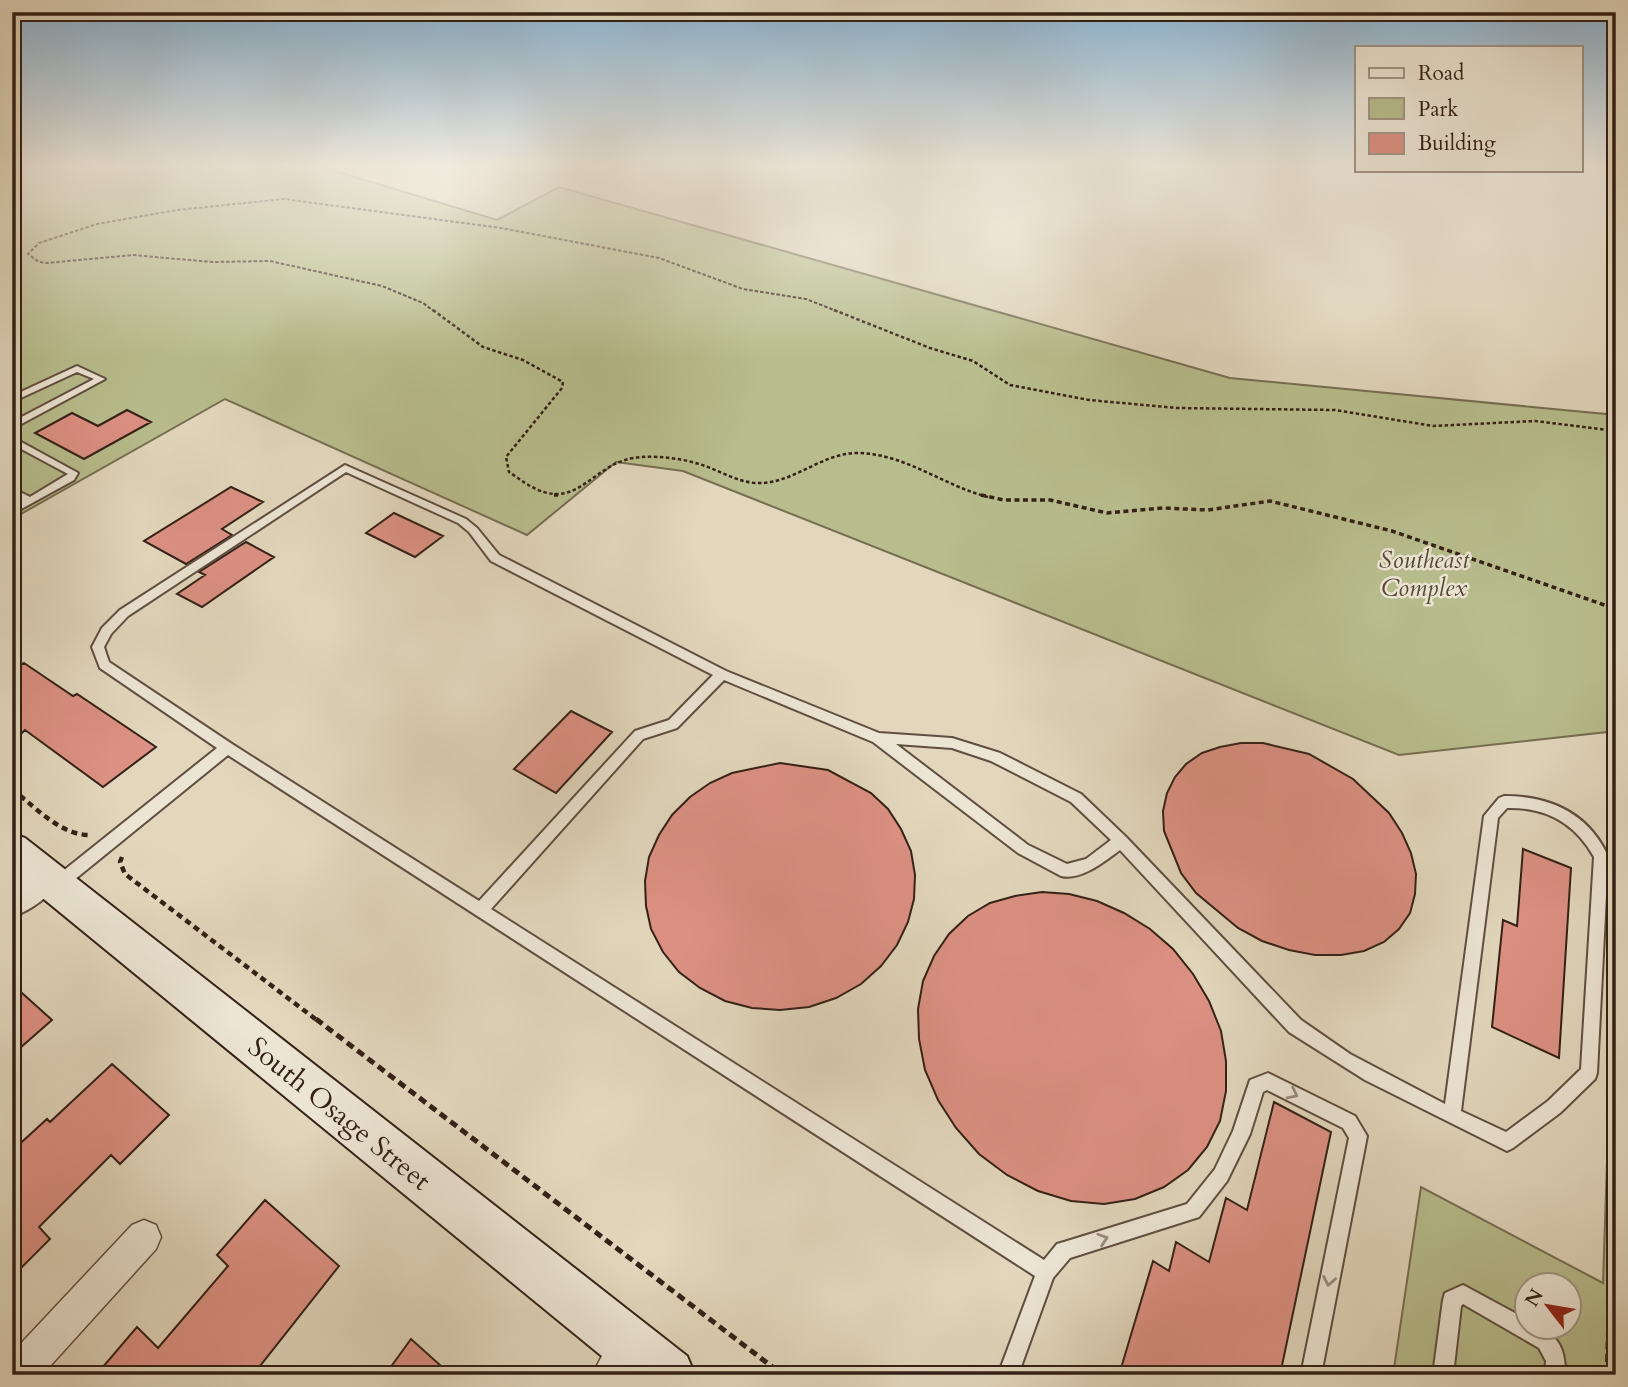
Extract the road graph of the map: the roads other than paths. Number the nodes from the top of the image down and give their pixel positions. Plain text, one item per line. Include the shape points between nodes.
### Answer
1 (12, 399) edge
2 (12, 426) edge
3 (12, 440) edge
4 (12, 491) edge
5 (30, 501) junction
6 (12, 511) edge
7 (722, 674) junction
8 (878, 738) junction
9 (227, 748) junction
10 (1121, 841) junction
11 (31, 879) edge
12 (481, 909) junction
13 (1452, 1115) junction
14 (144, 1237) dead end
15 (1046, 1272) junction
16 (619, 1359) edge
17 (17, 1375) edge
18 (668, 1375) edge
19 (1008, 1375) edge
20 (1311, 1375) edge
21 (1443, 1375) edge
22 (1555, 1375) edge

1 - 2 lane via 77,369 101,379
3 - 5 lane via 72,473 71,478
4 - 5 lane
5 - 6 lane
7 - 8 lane
7 - 9 lane via 495,558 462,521 345,468 124,613 106,631 98,648 104,665
7 - 12 lane via 673,724 639,735
8 - 10 lane via 952,743 995,757 1076,798
8 - 10 lane via 1023,849 1066,871 1090,864
9 - 11 lane via 122,833
9 - 12 lane
10 - 13 lane via 1295,1026 1327,1050
11 - 16 main road, South Osage Street
12 - 15 lane
13 - 13 lane via 1491,816 1504,802 1528,800 1573,820 1593,837 1601,856 1589,1073 1507,1142
14 - 17 street
15 - 19 lane
15 -> 20 lane via 1064,1251 1193,1210 1221,1175 1241,1134 1256,1086 1268,1081 1349,1122 1358,1136
16 - 18 main road, South Osage Street
21 - 22 lane via 1452,1300 1464,1294 1546,1341 1556,1359

